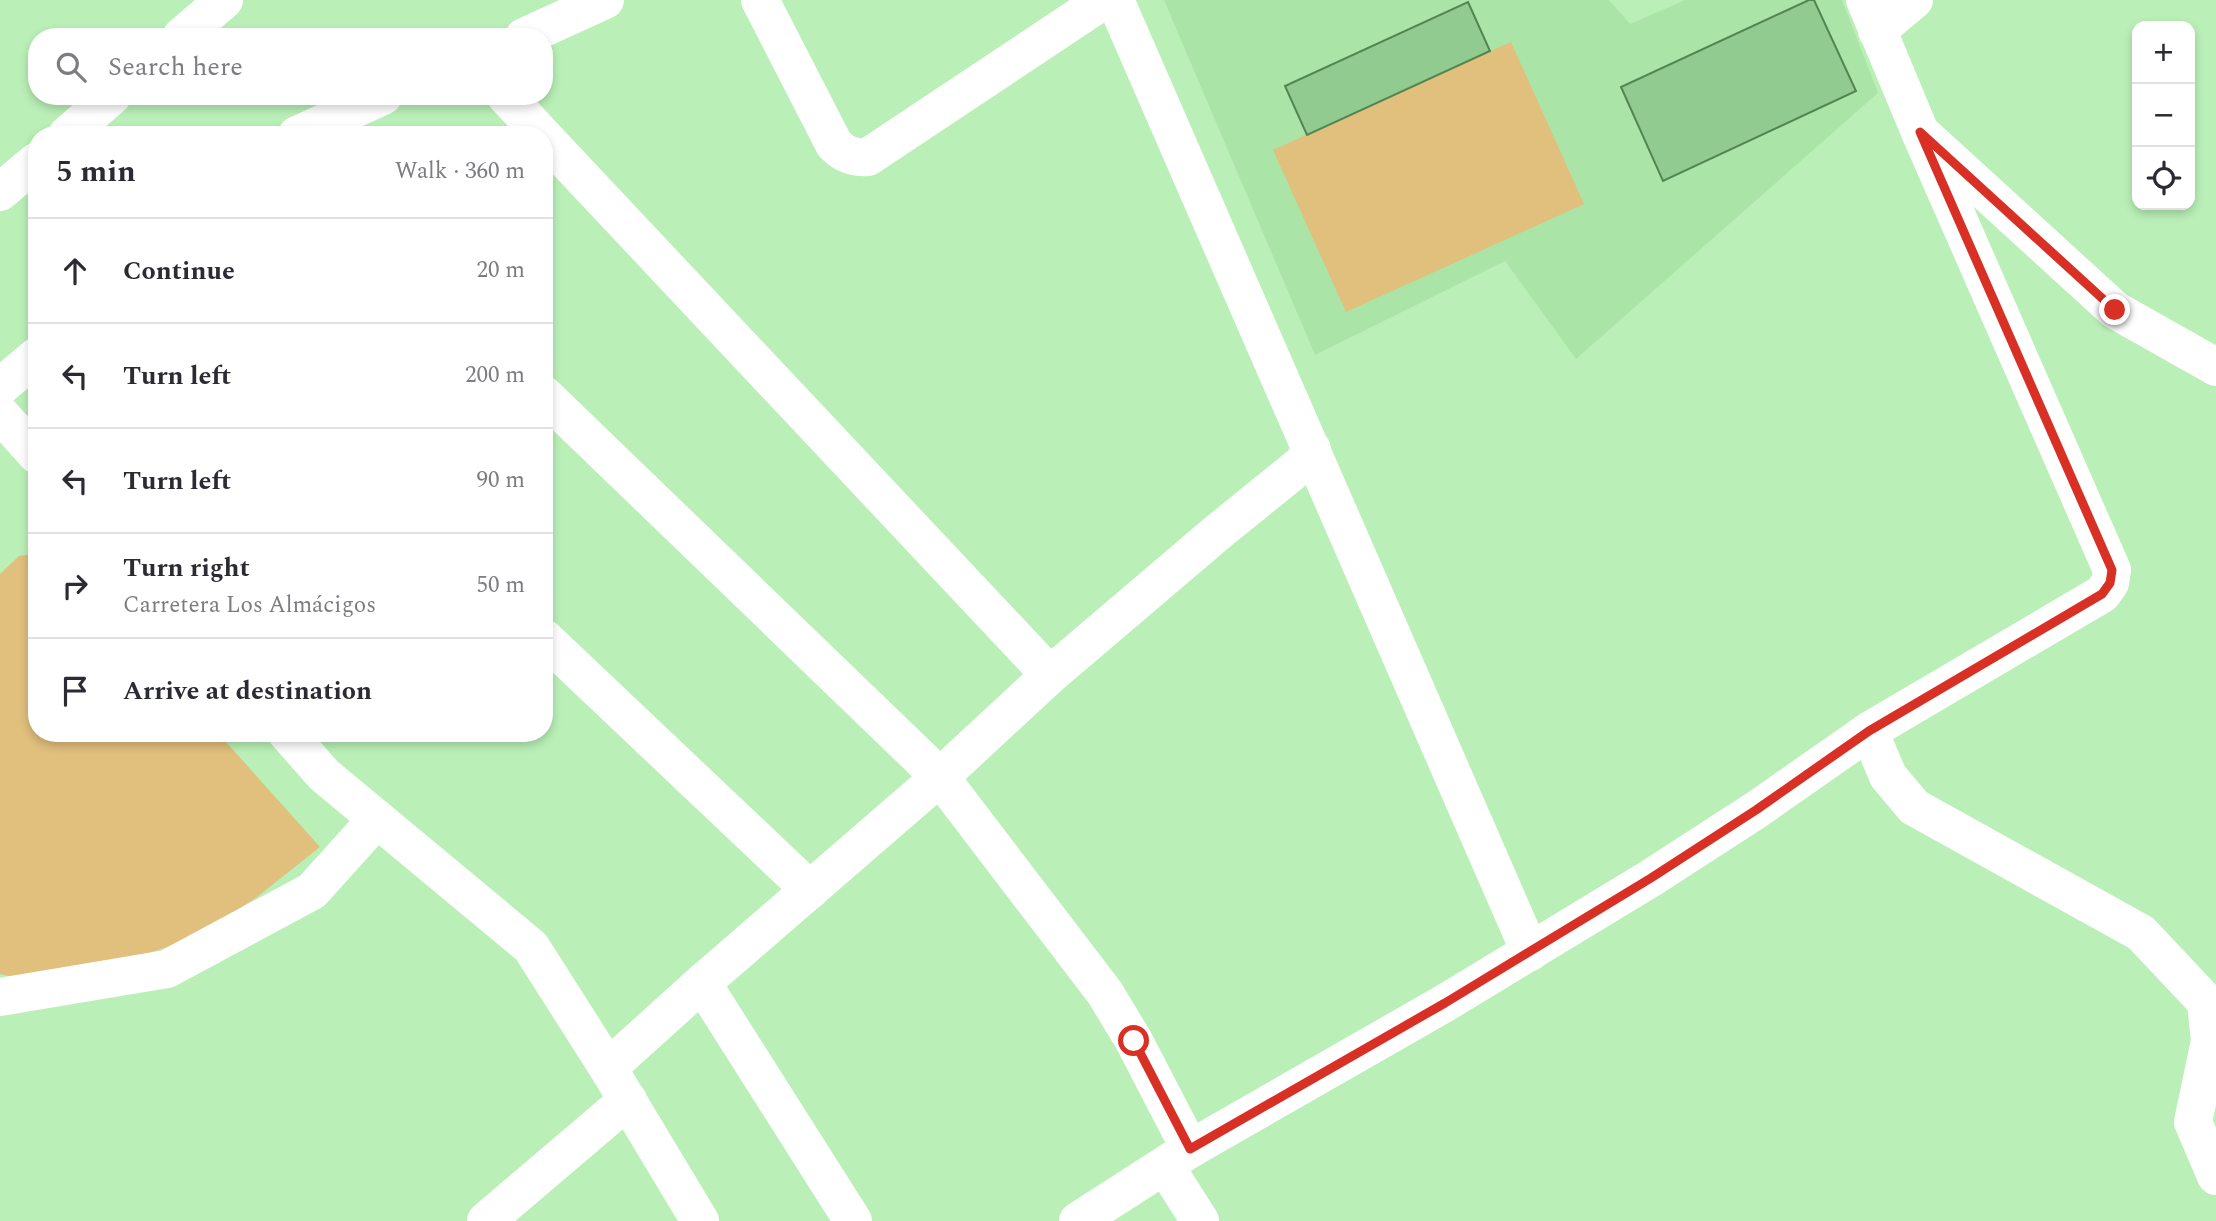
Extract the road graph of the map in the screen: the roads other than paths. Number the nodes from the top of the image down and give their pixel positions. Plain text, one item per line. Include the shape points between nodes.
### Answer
1 (224, 0) edge
2 (605, 0) edge
3 (760, 0) edge
4 (1104, 0) edge
5 (1115, 0) edge
6 (1914, 0) edge
7 (1871, 16) edge
8 (191, 28) edge
9 (544, 28) edge
10 (102, 105) edge
11 (363, 105) edge
12 (514, 105) edge
13 (77, 126) edge
14 (317, 126) edge
15 (534, 126) edge
16 (1920, 132) junction
17 (553, 147) edge
18 (28, 168) edge
19 (0, 192) edge
20 (28, 364) edge
21 (2216, 367) edge
22 (0, 387) edge
23 (553, 404) edge
24 (0, 414) edge
25 (28, 445) edge
26 (1312, 449) junction
27 (553, 647) edge
28 (1050, 675) junction
29 (1869, 731) junction
30 (295, 742) edge
31 (940, 777) junction
32 (377, 819) junction
33 (810, 890) junction
34 (1530, 952) junction
35 (702, 983) junction
36 (0, 997) edge
37 (608, 1068) junction
38 (628, 1100) junction
39 (1177, 1157) junction
40 (2216, 1176) edge
41 (486, 1221) edge
42 (700, 1221) edge
43 (853, 1221) edge
44 (1078, 1221) edge
45 (1200, 1221) edge

1 - 8 street
2 - 9 street
3 - 4 street via 834,144 859,158 869,157
5 - 26 street
6 - 7 street
7 - 16 street
10 - 13 street
11 - 14 street
12 - 15 street
16 - 21 street via 2115,310
16 - 29 street via 2112,570 2102,594
17 - 28 street
18 - 19 street
20 - 22 street
23 - 31 street
24 - 25 street
26 - 28 street via 1302,464
26 - 34 street
27 - 33 street
28 - 31 street
29 - 34 street via 1756,810
29 - 40 street via 1888,776 1914,807 2141,933 2206,1002 2210,1041 2193,1122
30 - 32 street via 324,775
31 - 33 street
31 - 39 street via 1104,993 1134,1041
32 - 36 street via 312,891 167,969
32 - 37 street via 531,947
33 - 35 street
34 - 39 street
35 - 37 street
35 - 43 street
37 - 38 street
38 - 41 street
38 - 42 street
39 - 44 street
39 - 45 street

